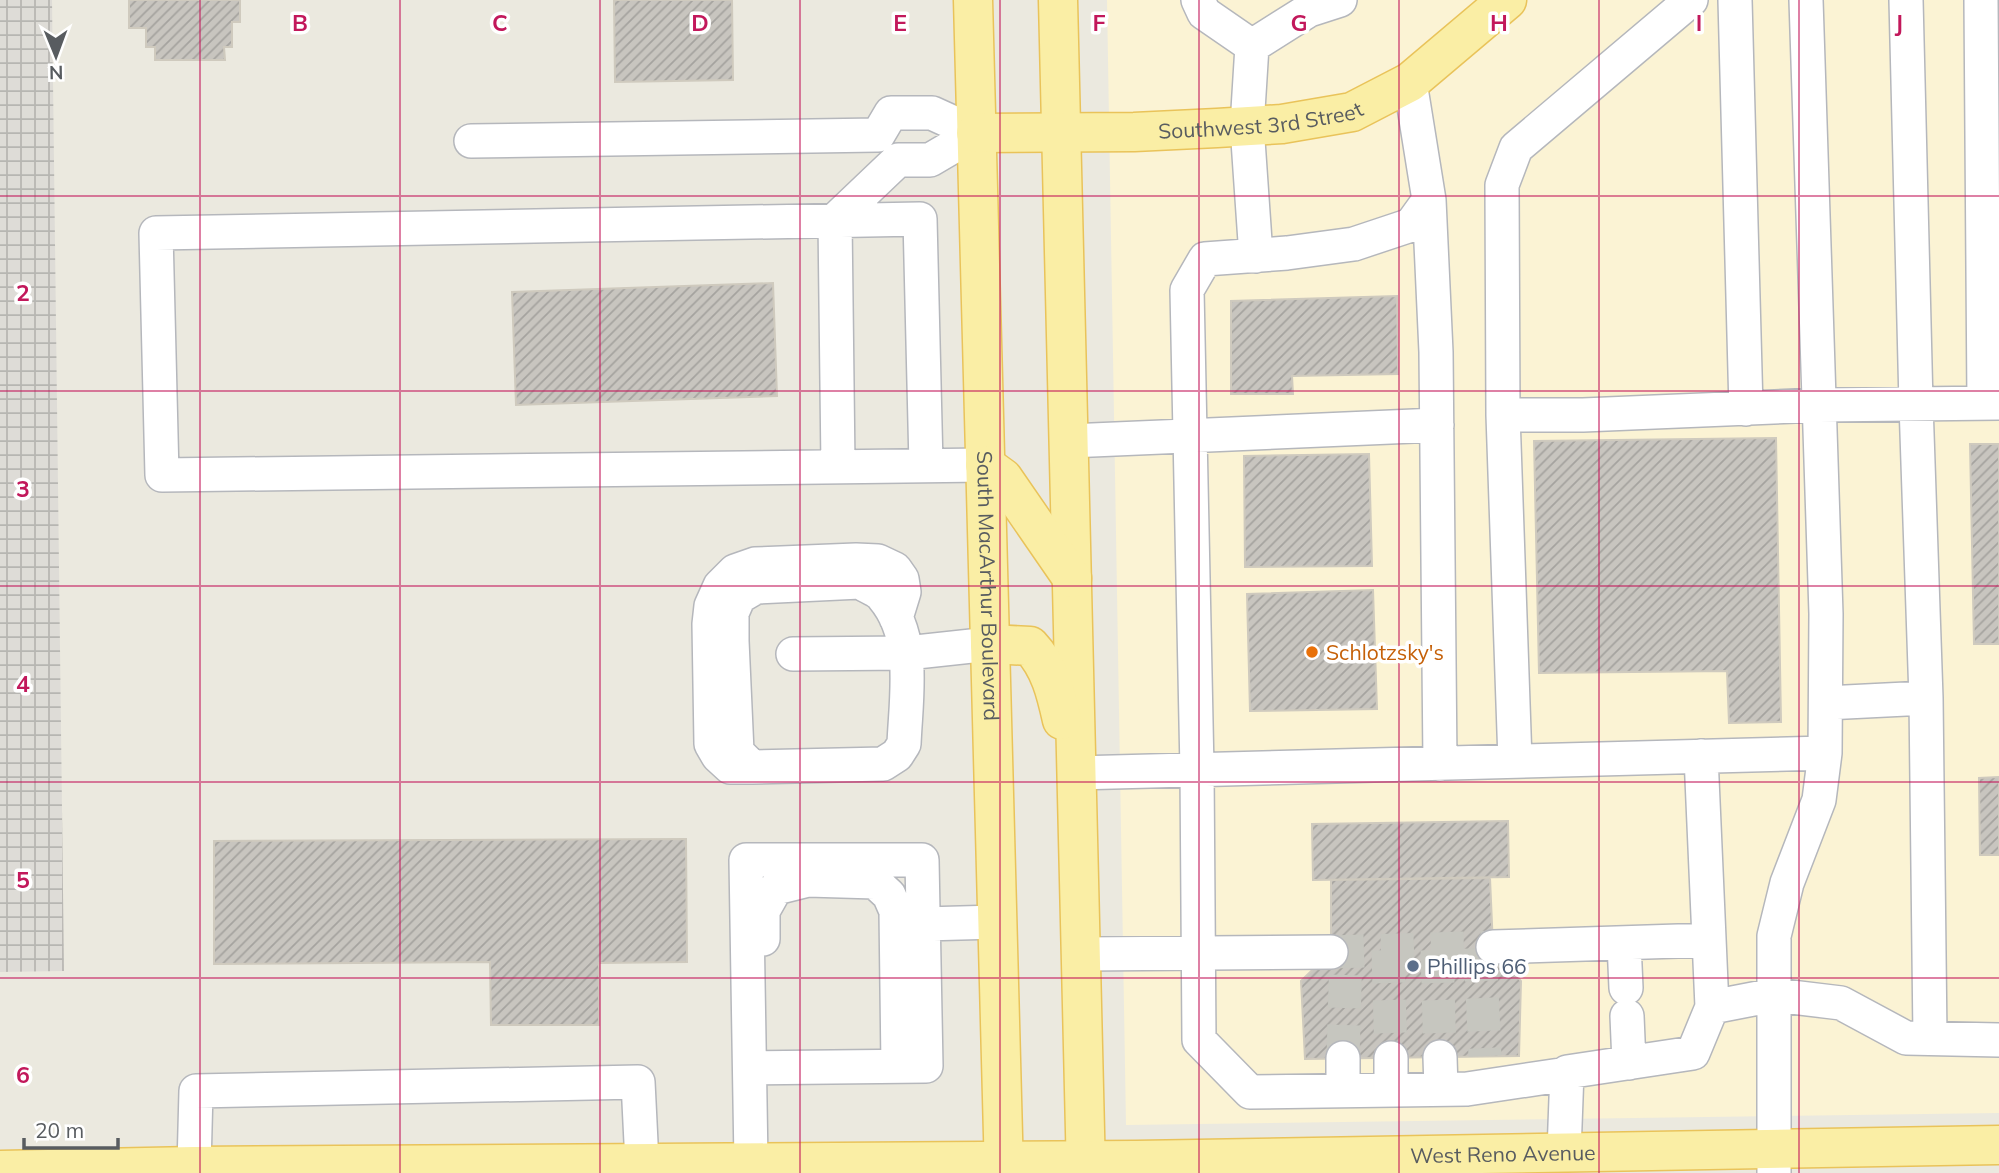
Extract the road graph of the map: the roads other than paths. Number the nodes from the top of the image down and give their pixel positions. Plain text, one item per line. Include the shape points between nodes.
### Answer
1 (973, 0) edge
2 (1058, 0) edge
3 (1198, 0) edge
4 (1340, 0) edge
5 (1507, 0) edge
6 (1691, 0) edge
7 (1735, 0) edge
8 (1806, 0) edge
9 (1906, 0) edge
10 (1981, 0) edge
11 (1252, 46) junction
12 (1410, 82) junction
13 (1247, 126) junction
14 (976, 133) junction
15 (1061, 133) junction
16 (471, 141) dead end
17 (888, 148) junction
18 (1429, 200) junction
19 (835, 220) junction
20 (1256, 256) junction
21 (1992, 403) edge
22 (1916, 404) junction
23 (1819, 405) junction
24 (1746, 409) junction
25 (1503, 415) junction
26 (1437, 425) junction
27 (1190, 434) junction
28 (1069, 441) junction
29 (926, 465) junction
30 (985, 465) junction
31 (838, 466) junction
32 (1072, 578) junction
33 (990, 644) junction
34 (907, 653) junction
35 (793, 654) dead end
36 (1926, 698) junction
37 (1826, 703) junction
38 (1825, 753) junction
39 (1701, 756) junction
40 (1515, 761) junction
41 (1440, 764) junction
42 (1197, 770) junction
43 (1076, 773) junction
44 (997, 922) junction
45 (924, 924) junction
46 (1709, 940) junction
47 (1625, 943) junction
48 (1493, 947) tunnel mouth
49 (1199, 952) junction
50 (1331, 952) tunnel mouth
51 (1081, 954) junction
52 (1774, 995) junction
53 (1712, 1007) junction
54 (1930, 1038) junction
55 (1999, 1040) edge
56 (750, 1055) junction
57 (1629, 1063) junction
58 (898, 1066) junction
59 (1567, 1074) junction
60 (1999, 1145) edge
61 (1564, 1152) junction
62 (1773, 1160) edge
63 (751, 1162) junction
64 (642, 1163) junction
65 (1086, 1166) edge
66 (1004, 1167) edge
67 (194, 1169) edge
68 (0, 1170) edge

1 - 14 main road, South MacArthur Boulevard
2 - 15 main road
3 - 11 street via 1204,13
4 - 11 street via 1309,10
5 - 12 main road, Southwest 3rd Street
6 - 25 street via 1517,148 1502,185
7 - 24 street
8 - 23 street
9 - 22 street
10 - 21 street
11 - 13 street
12 - 13 main road, Southwest 3rd Street via 1352,112
12 - 18 street
13 - 15 main road, Southwest 3rd Street
13 - 20 street
14 - 15 main road, Southwest 3rd Street
14 - 17 street via 930,160
14 - 17 street via 932,113 891,113
14 - 30 main road, South MacArthur Boulevard
15 - 28 main road
16 - 17 street
17 - 19 street
18 - 20 street via 1411,225 1354,244
18 - 26 street
19 - 29 street via 920,219
19 - 31 street
19 - 31 street via 156,233 162,475
20 - 27 street via 1205,259 1187,290
21 - 22 street
22 - 23 street
22 - 36 street
23 - 24 street
23 - 37 street
24 - 25 street
25 - 40 street
26 - 27 street
26 - 41 street
27 - 28 street
27 - 42 street
28 - 32 main road
29 - 30 street
29 - 31 street
30 - 32 main road via 1003,478
30 - 33 main road, South MacArthur Boulevard
32 - 43 main road
33 - 34 street
33 - 43 main road via 1030,646 1041,657 1050,674
33 - 44 main road, South MacArthur Boulevard
34 - 34 street via 896,618 882,595 860,582 756,587 739,597 732,612 737,752 752,767 883,764 904,744
34 - 35 street
36 - 37 street
36 - 54 street
37 - 38 street
38 - 39 street
38 - 52 street via 1819,800 1787,883 1773,936
39 - 40 street
39 - 46 street
40 - 41 street
41 - 42 street
42 - 43 street
42 - 49 street
43 - 51 main road
44 - 45 street
44 - 66 main road, South MacArthur Boulevard
45 - 56 street via 922,860 746,860
45 - 58 street via 926,1066
46 - 47 street
46 - 53 street
47 - 48 street
47 - 57 street
49 - 50 street
49 - 51 street
49 - 59 street via 1199,1040 1250,1092 1343,1074 1441,1073 1467,1089 1485,1071
51 - 65 main road
52 - 53 street
52 - 54 street via 1841,1003 1906,1038
52 - 62 street
53 - 57 street via 1693,1053
54 - 55 street
56 - 58 street
56 - 58 street via 766,1010 762,911 776,888 808,880 876,882 890,895 896,911
56 - 63 street
57 - 59 street
59 - 61 street
60 - 62 main road, West Reno Avenue
61 - 62 main road, West Reno Avenue
61 - 65 main road, West Reno Avenue
63 - 64 main road, West Reno Avenue
63 - 66 main road, West Reno Avenue
64 - 67 main road, West Reno Avenue
64 - 67 street via 638,1082 196,1091
65 - 66 main road, West Reno Avenue
67 - 68 main road, West Reno Avenue

